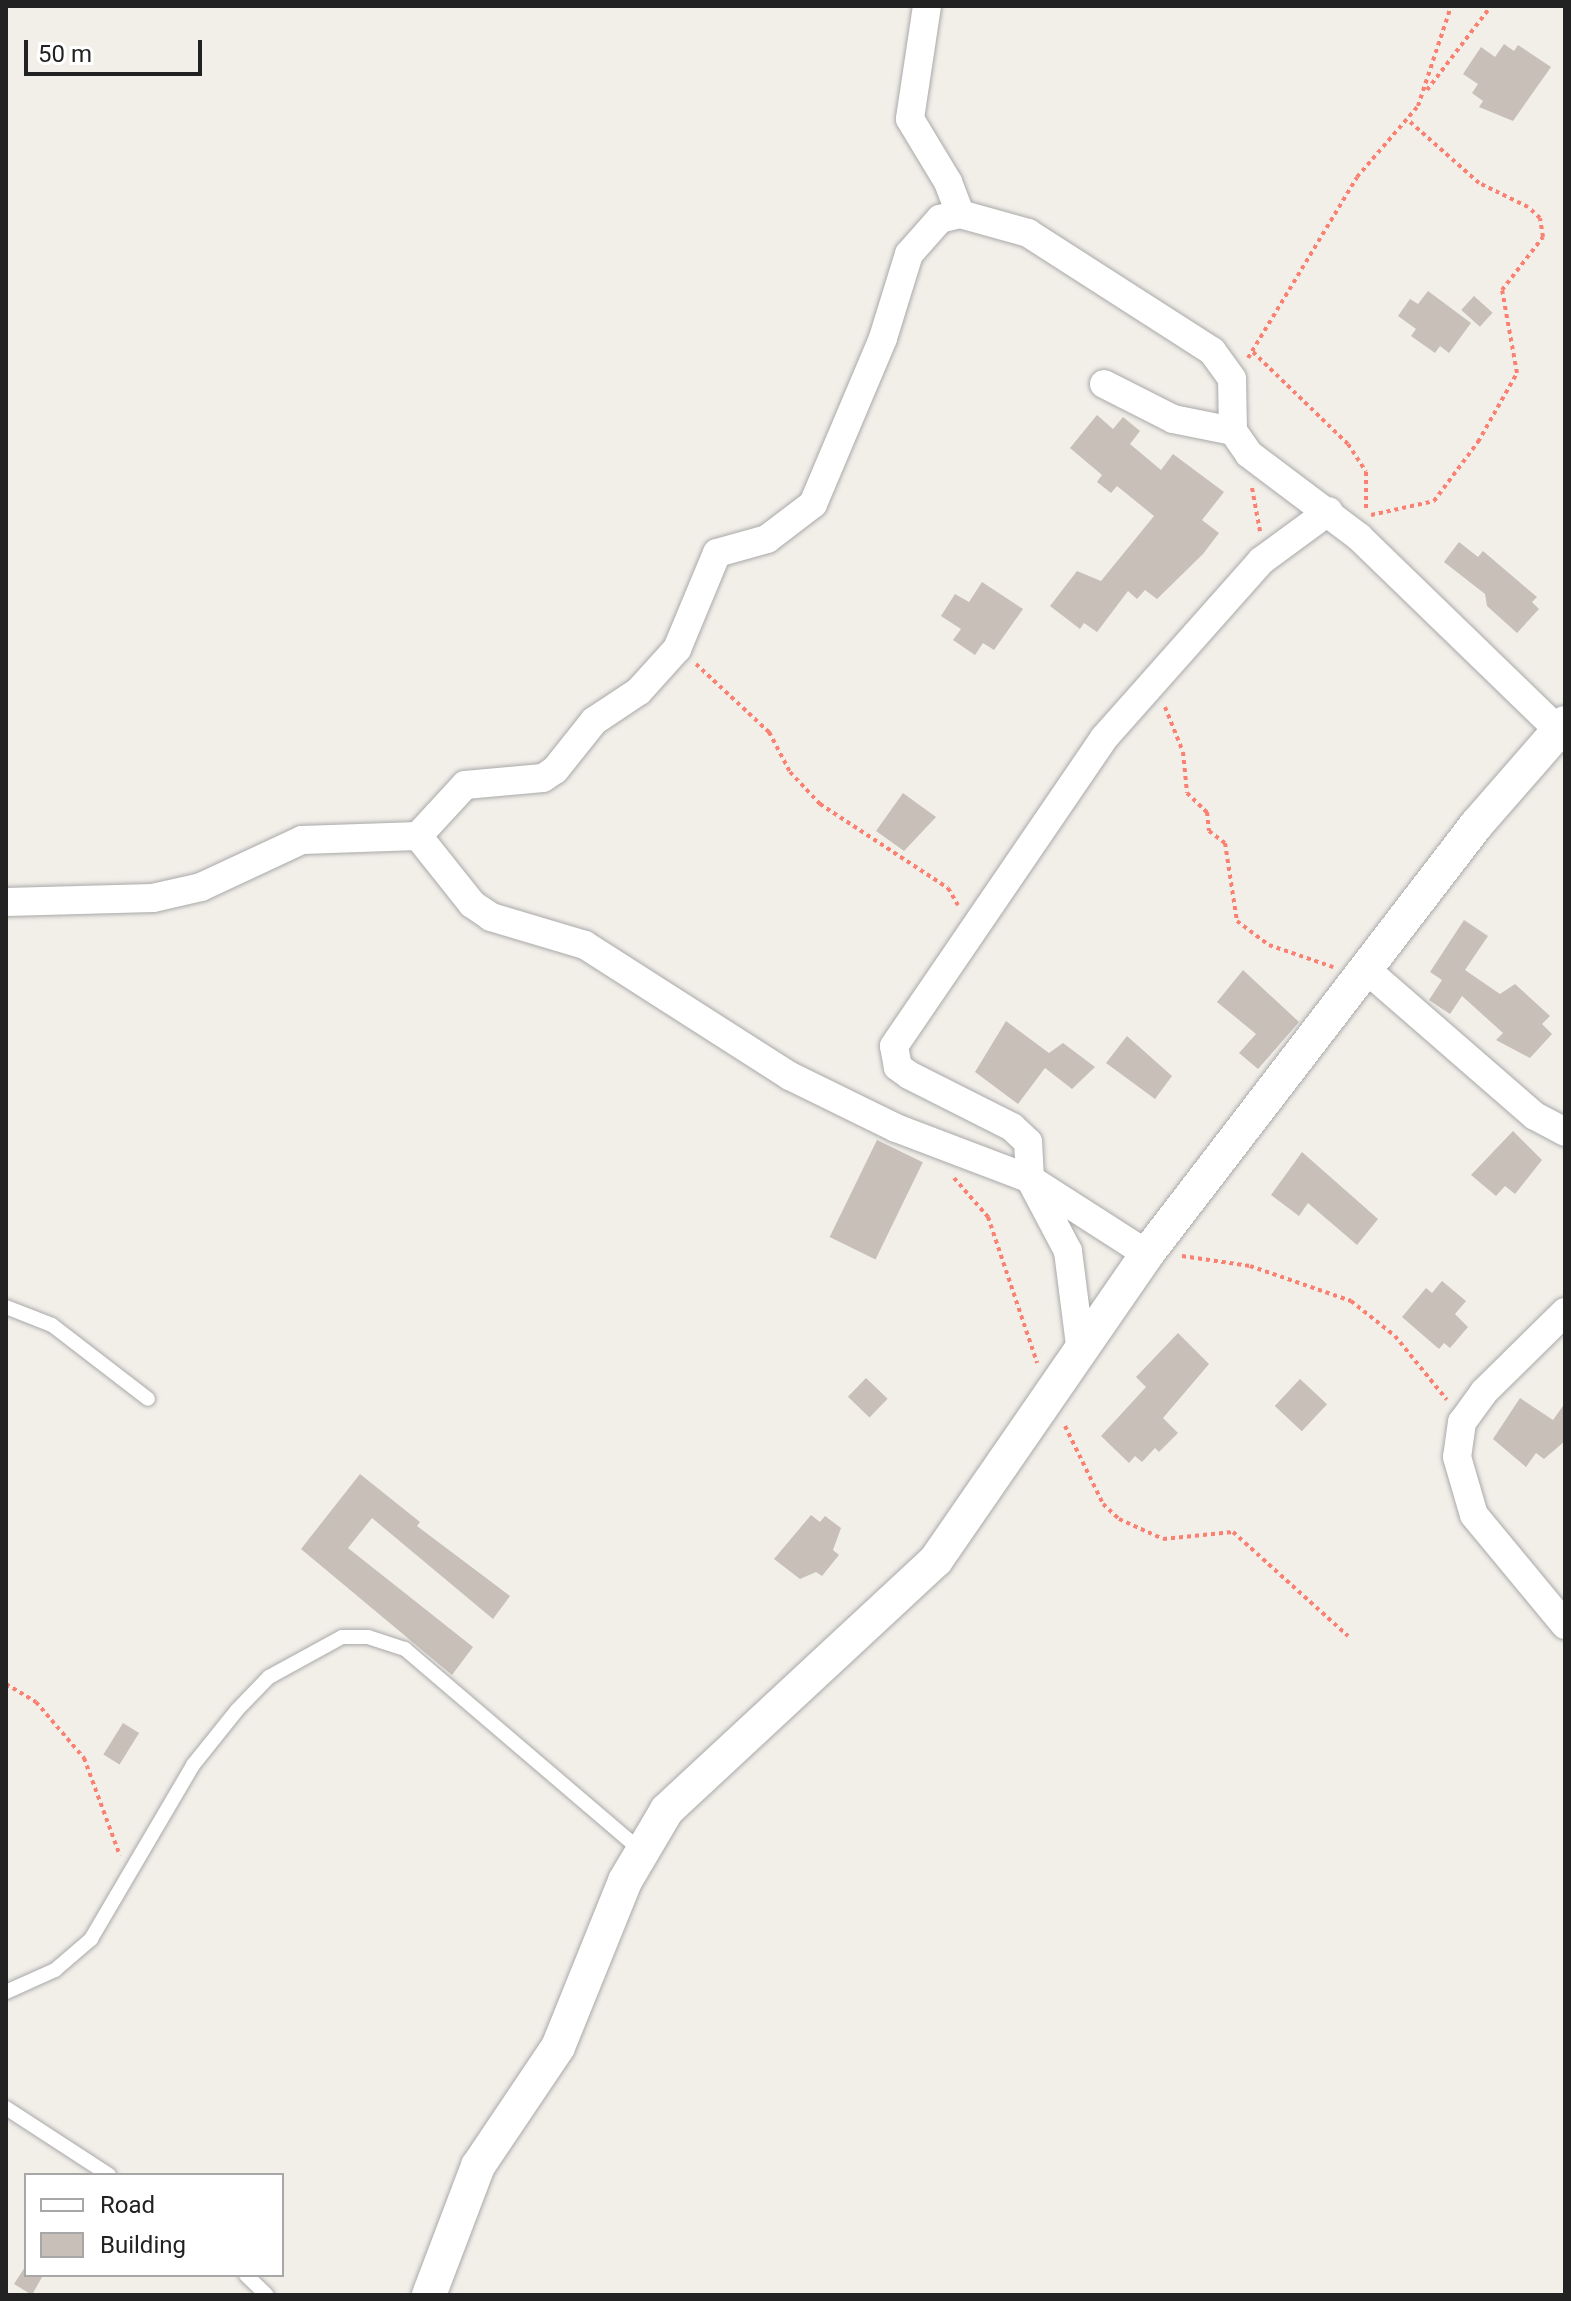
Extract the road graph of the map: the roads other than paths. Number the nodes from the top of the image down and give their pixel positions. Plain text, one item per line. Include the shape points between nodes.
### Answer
1 (927, 6) edge
2 (960, 214) junction
3 (1104, 384) dead end
4 (1233, 431) junction
5 (1329, 511) junction
6 (1562, 726) edge
7 (418, 836) junction
8 (6, 902) edge
9 (1368, 971) junction
10 (1565, 1132) edge
11 (1030, 1179) junction
12 (1147, 1254) junction
13 (6, 1307) edge
14 (1565, 1312) edge
15 (1080, 1345) junction
16 (148, 1399) dead end
17 (1565, 1625) edge
18 (640, 1850) junction
19 (6, 1992) edge
20 (6, 2108) edge
21 (106, 2173) edge
22 (248, 2277) edge
23 (267, 2295) edge
24 (429, 2295) edge

1 - 2 street via 910,119 948,182
2 - 4 street via 1049,244 1118,296 1212,351 1232,379
2 - 7 street via 940,219 909,254 883,338 813,504 767,539 717,553 677,649 639,691 594,721 555,770 543,778 465,785
3 - 4 street via 1173,419
4 - 5 street via 1249,454
5 - 6 street via 1362,526
5 - 11 street via 1261,561 1104,738 894,1046 898,1067 909,1075 1023,1135 1032,1152
6 - 9 street via 1477,824
7 - 8 street via 302,840 201,887 153,898
7 - 11 street via 472,904 491,917 585,945 790,1076 896,1128
9 - 10 street via 1535,1116
9 - 12 street
11 - 12 street
11 - 15 street via 1068,1251
12 - 15 street
13 - 16 lane via 52,1325
14 - 17 street via 1521,1351 1462,1422 1457,1457 1474,1515
15 - 18 street via 936,1560 705,1771
18 - 19 lane via 405,1649 368,1637 342,1637 269,1677 237,1710 193,1765 91,1939 55,1970
18 - 24 street via 558,2047 466,2191
20 - 21 lane
22 - 23 lane

